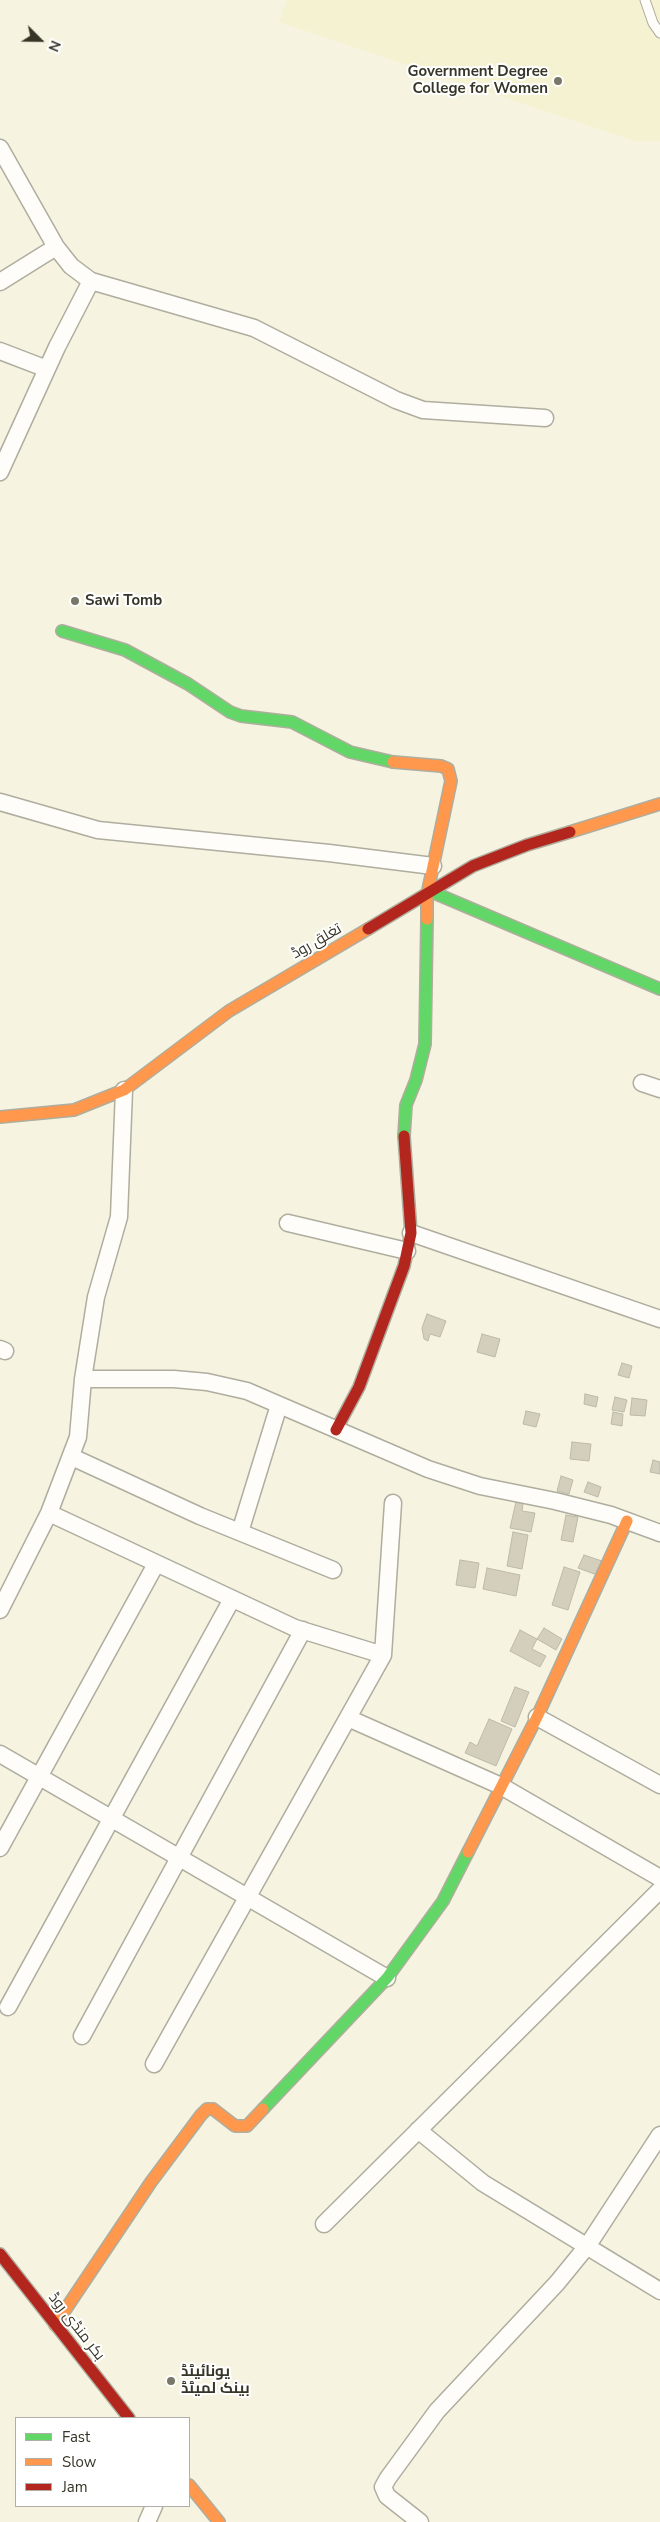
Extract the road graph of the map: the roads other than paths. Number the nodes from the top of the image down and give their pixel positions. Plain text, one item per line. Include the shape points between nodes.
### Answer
1 (645, 0) edge
2 (660, 33) edge
3 (0, 148) edge
4 (56, 247) junction
5 (91, 281) junction
6 (0, 282) edge
7 (0, 350) edge
8 (47, 369) junction
9 (546, 418) dead end
10 (0, 472) edge
11 (62, 630) dead end
12 (0, 802) edge
13 (660, 804) edge
14 (432, 866) junction
15 (429, 894) junction
16 (660, 989) edge
17 (642, 1083) dead end
18 (660, 1089) edge
19 (124, 1090) junction
20 (0, 1117) edge
21 (288, 1223) dead end
22 (411, 1233) junction
23 (407, 1251) junction
24 (660, 1319) edge
25 (83, 1379) junction
26 (280, 1406) junction
27 (336, 1430) junction
28 (72, 1457) junction
29 (393, 1503) dead end
30 (49, 1513) junction
31 (627, 1521) junction
32 (240, 1532) junction
33 (660, 1533) edge
34 (156, 1564) junction
35 (333, 1570) dead end
36 (232, 1599) junction
37 (0, 1610) edge
38 (304, 1630) junction
39 (382, 1655) junction
40 (537, 1717) junction
41 (348, 1718) junction
42 (0, 1754) edge
43 (39, 1777) junction
44 (660, 1785) edge
45 (501, 1786) junction
46 (111, 1818) junction
47 (0, 1848) edge
48 (179, 1858) junction
49 (660, 1878) edge
50 (660, 1890) edge
51 (247, 1897) junction
52 (386, 1978) junction
53 (8, 2007) dead end
54 (82, 2036) dead end
55 (154, 2064) dead end
56 (418, 2130) junction
57 (660, 2135) edge
58 (324, 2224) dead end
59 (588, 2245) junction
60 (0, 2254) edge
61 (660, 2291) edge
62 (55, 2325) junction
63 (128, 2417) edge
64 (190, 2486) edge
65 (154, 2507) edge
66 (147, 2522) edge
67 (219, 2522) edge
68 (420, 2522) edge

1 - 2 lane
3 - 4 street
4 - 5 street via 71,266
4 - 6 street
5 - 8 street
5 - 9 street via 254,328 396,400 423,410
7 - 8 street
8 - 10 street
11 - 14 street via 125,650 241,716 292,722 350,752 367,757 448,769 451,781
12 - 14 street via 98,830
13 - 15 street, تغلق روڈ via 527,845 474,866
14 - 15 street
15 - 16 street
15 - 19 street, تغلق روڈ via 229,1011
15 - 22 street via 425,1044 406,1105 403,1127
17 - 18 street
19 - 20 street, تغلق روڈ via 74,1110
19 - 25 street via 119,1217 96,1297
21 - 23 street
22 - 23 street
22 - 24 street
23 - 27 street via 388,1314 359,1386
25 - 26 street via 207,1382 247,1391
25 - 28 street via 78,1437
26 - 27 street
26 - 32 street
27 - 31 street via 428,1469 480,1486 555,1501
28 - 30 street
28 - 32 street
29 - 39 street
30 - 34 street
30 - 37 street
31 - 33 street
31 - 40 street
32 - 35 street
34 - 36 street
34 - 43 street
36 - 38 street
36 - 46 street
38 - 39 street
38 - 48 street
39 - 41 street
40 - 44 street
40 - 45 street
41 - 45 street
41 - 51 street
42 - 43 street
43 - 46 street
43 - 47 street
45 - 49 street
45 - 52 street via 443,1901
46 - 48 street
46 - 53 street
48 - 51 street
48 - 54 street
50 - 56 street
51 - 52 street
51 - 55 street
52 - 62 street via 247,2126 235,2126 210,2108 201,2115 150,2182
56 - 58 street
56 - 59 street via 483,2183
57 - 59 street
59 - 61 street
59 - 68 street via 557,2283 437,2411 388,2478 384,2487 387,2496
60 - 62 street, بکر منڈی روڈ
62 - 63 street, بکر منڈی روڈ
64 - 67 street
65 - 66 street

